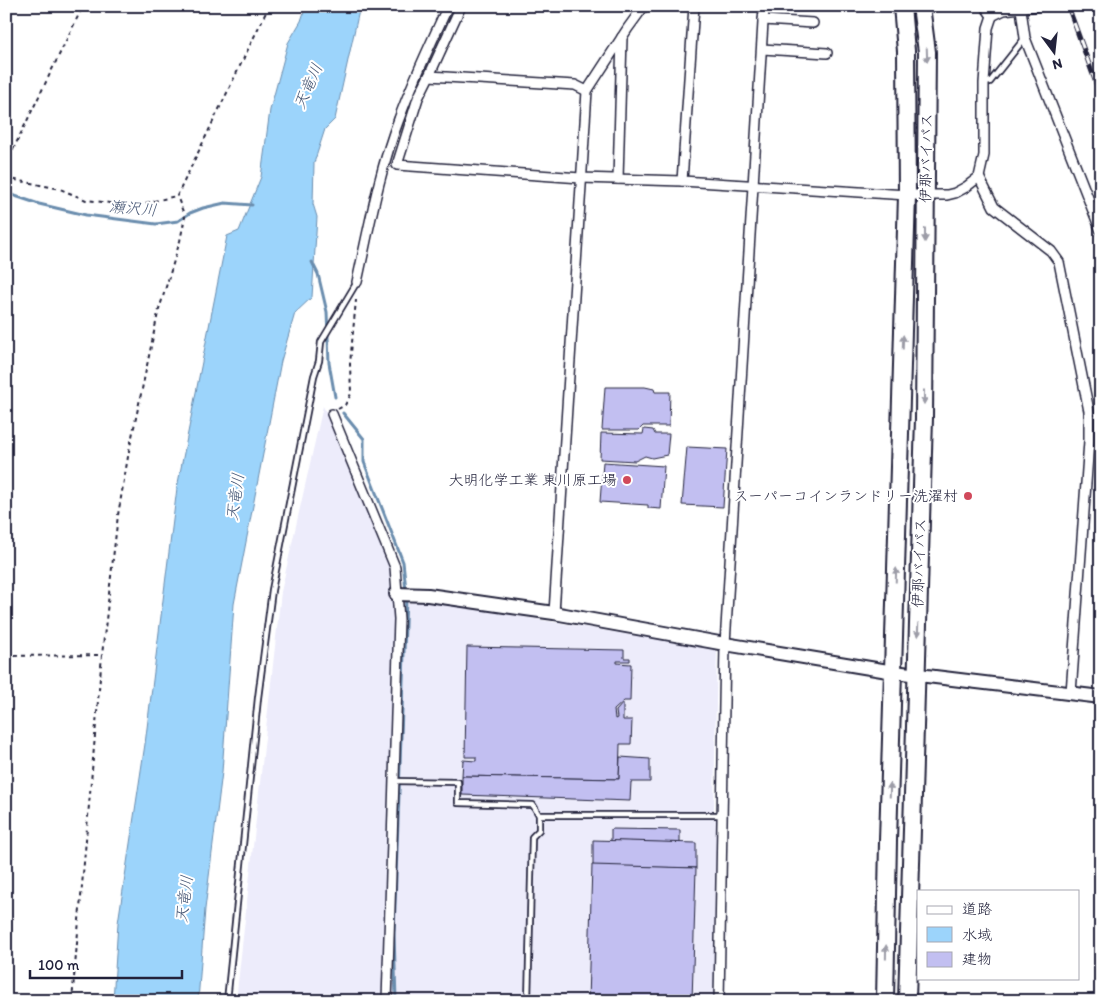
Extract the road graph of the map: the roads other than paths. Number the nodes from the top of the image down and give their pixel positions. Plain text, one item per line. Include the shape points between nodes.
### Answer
1 (448, 6) edge
2 (461, 6) edge
3 (644, 6) edge
4 (694, 6) edge
5 (764, 6) edge
6 (902, 6) edge
7 (921, 6) edge
8 (985, 6) edge
9 (1037, 6) edge
10 (1021, 9) junction
11 (992, 16) junction
12 (763, 20) junction
13 (813, 23) dead end
14 (622, 37) junction
15 (1025, 38) junction
16 (762, 49) junction
17 (827, 54) dead end
18 (429, 76) junction
19 (984, 83) junction
20 (587, 91) junction
21 (979, 177) junction
22 (581, 178) junction
23 (618, 179) junction
24 (682, 181) junction
25 (754, 185) junction
26 (907, 195) junction
27 (925, 196) junction
28 (1101, 231) edge
29 (357, 282) joint
30 (332, 414) road end
31 (398, 594) junction
32 (554, 612) junction
33 (725, 644) junction
34 (894, 672) junction
35 (916, 675) junction
36 (1071, 693) junction
37 (1101, 697) edge
38 (395, 781) junction
39 (539, 814) junction
40 (723, 815) junction
41 (227, 1001) edge
42 (387, 1001) edge
43 (528, 1001) edge
44 (719, 1001) edge
45 (885, 1001) edge
46 (906, 1001) edge

1 - 29 street via 398,119 384,164
2 - 18 street
3 - 14 street
4 - 24 street
5 - 12 street
6 - 26 highway, 伊那バイパス via 906,51
7 -> 27 highway, 伊那バイパス via 927,52
8 - 11 street
9 - 10 street
10 - 11 street via 1004,10
10 - 15 street
11 - 19 street via 988,28
12 - 13 street
12 - 16 street
14 - 20 street
14 - 23 street
15 - 19 lane via 990,82
15 - 28 street
16 - 17 street
16 - 25 street
18 - 20 street via 575,85
18 - 22 street via 418,98 397,165
19 - 21 street via 984,155
20 - 22 street
21 - 27 street via 955,193
21 - 36 street via 994,207 1051,251 1059,262 1089,411
22 - 23 street
22 - 32 street
23 - 24 street
24 - 25 street
25 - 26 street
25 - 33 street
26 - 27 street
34 -> 26 highway, 伊那バイパス
27 -> 35 highway, 伊那バイパス via 924,418
29 - 41 lane via 323,339 272,590
30 - 31 street via 395,567
31 - 32 street
31 - 38 street
32 - 33 street
33 - 34 street
33 - 40 street
34 - 35 street
45 -> 34 highway, 伊那バイパス
35 - 36 street
35 - 46 highway, 伊那バイパス
36 - 37 street
38 - 39 lane via 458,782 458,803 533,805
38 - 42 street
39 - 40 lane
39 - 43 lane via 539,830 532,837
40 - 44 street

